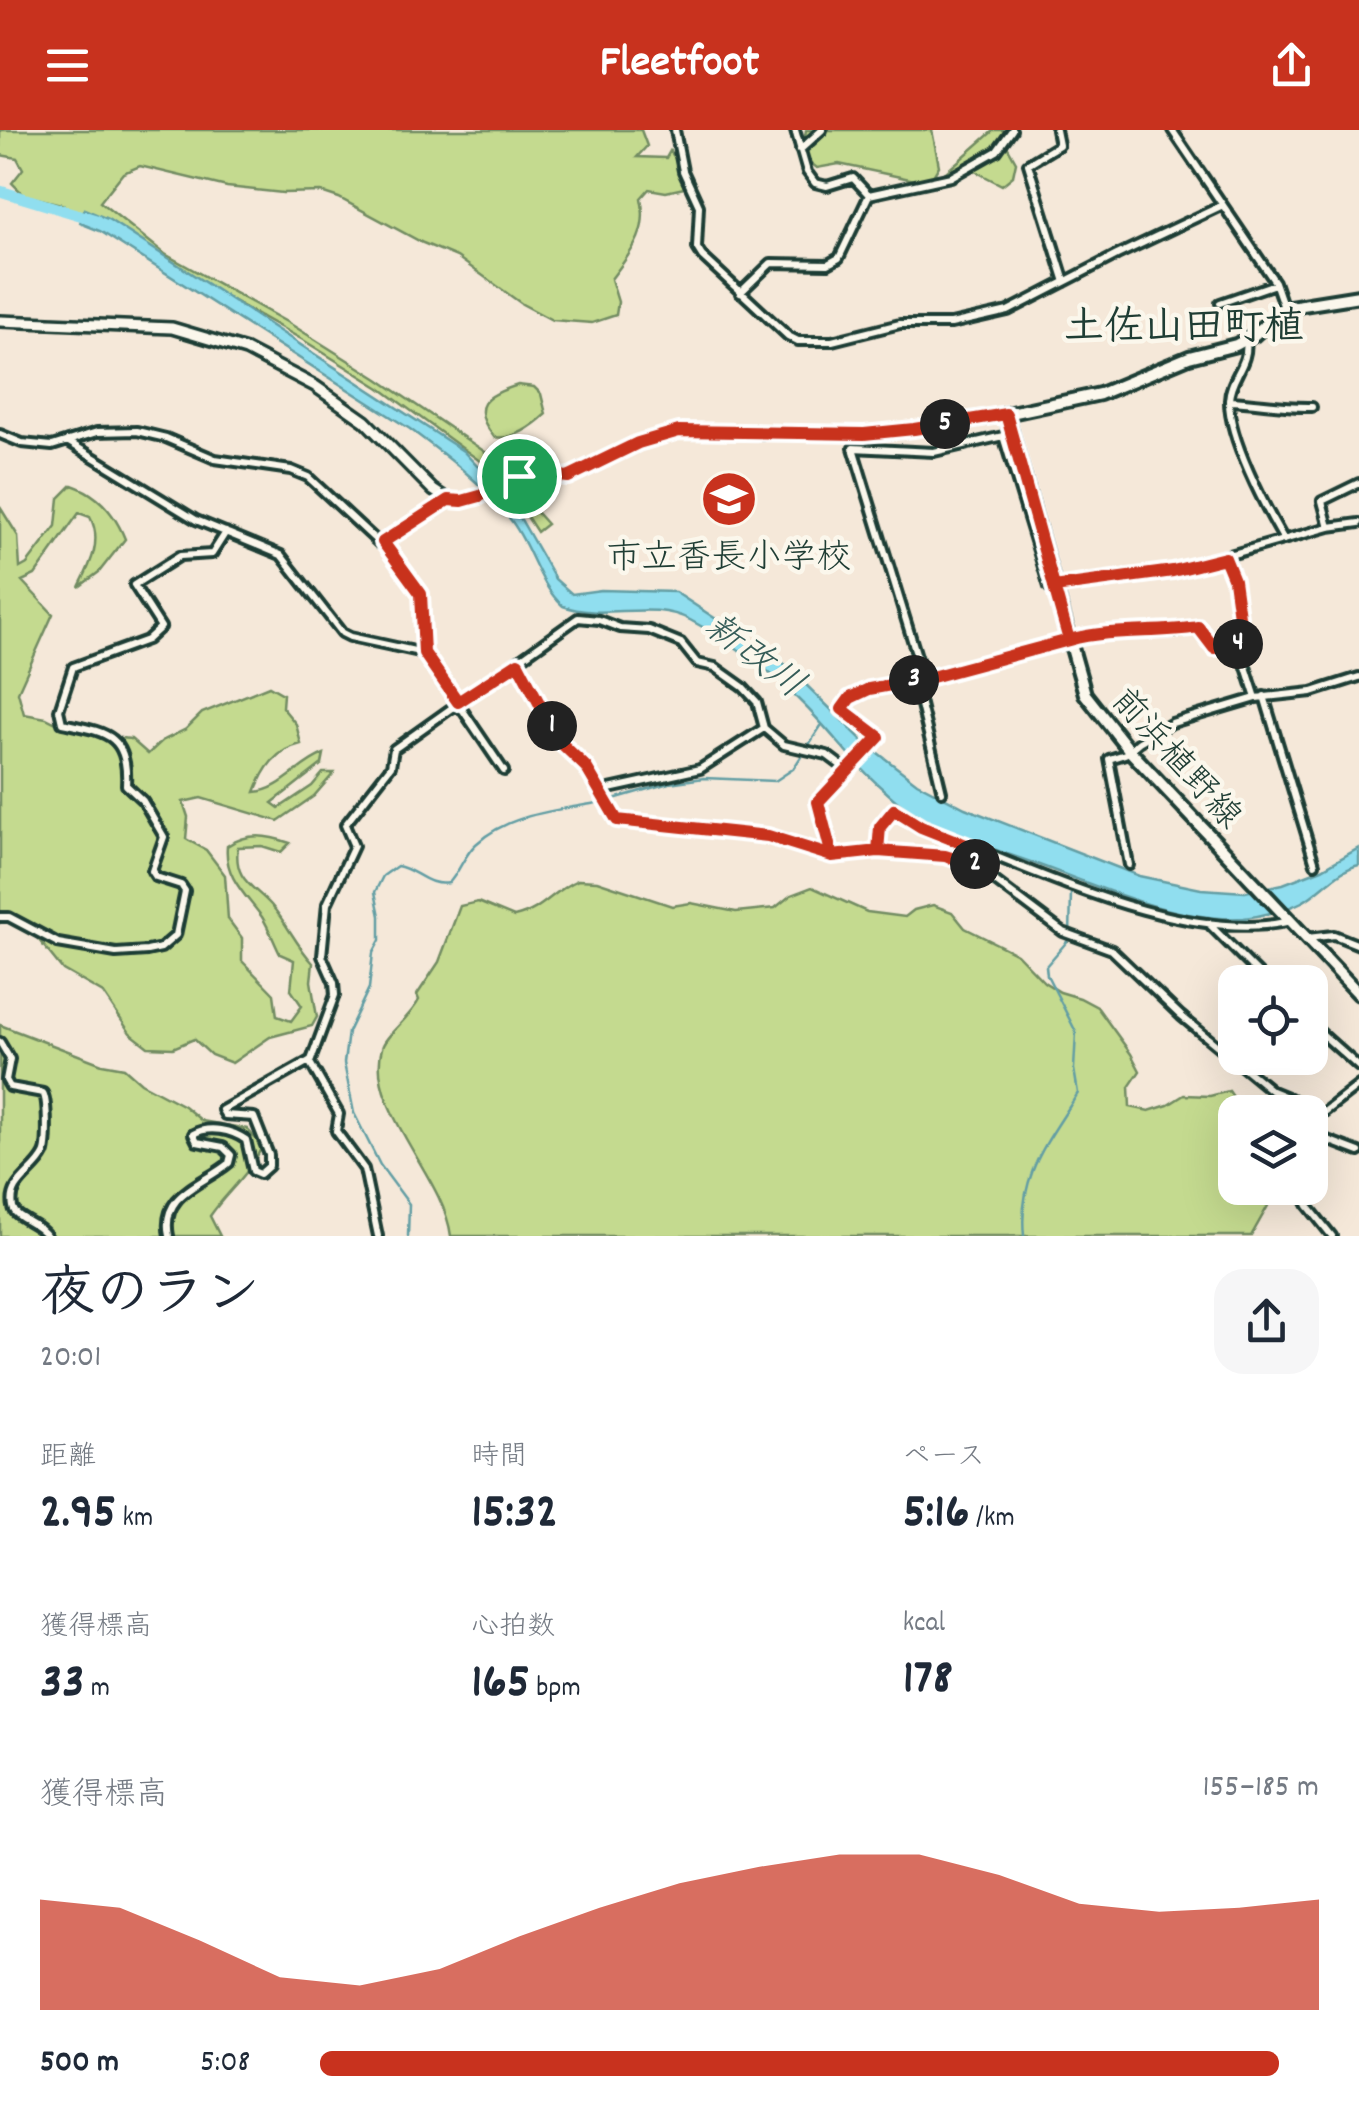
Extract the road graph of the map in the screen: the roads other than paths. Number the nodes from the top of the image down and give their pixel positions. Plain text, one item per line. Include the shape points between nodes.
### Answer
1 (675, 130) edge
2 (794, 130) edge
3 (822, 130) edge
4 (1012, 130) edge
5 (1056, 130) edge
6 (1172, 130) edge
7 (800, 150) junction
8 (868, 195) junction
9 (1223, 205) junction
10 (1065, 282) junction
11 (1275, 284) junction
12 (740, 292) junction
13 (1359, 296) edge
14 (1220, 303) dead end
15 (1284, 308) junction
16 (0, 321) edge
17 (1246, 340) junction
18 (1229, 401) junction
19 (1312, 408) dead end
20 (1006, 414) junction
21 (0, 434) edge
22 (67, 441) junction
23 (1359, 484) edge
24 (448, 500) junction
25 (1359, 523) edge
26 (1329, 527) junction
27 (226, 532) junction
28 (1284, 540) junction
29 (383, 542) junction
30 (1225, 558) junction
31 (1054, 587) junction
32 (1069, 640) junction
33 (1240, 645) junction
34 (424, 653) junction
35 (518, 663) junction
36 (1359, 677) edge
37 (919, 680) junction
38 (1260, 697) junction
39 (458, 702) junction
40 (764, 728) junction
41 (1130, 751) junction
42 (847, 770) junction
43 (504, 771) dead end
44 (600, 791) junction
45 (942, 792) dead end
46 (878, 851) junction
47 (984, 852) junction
48 (832, 856) junction
49 (1315, 864) dead end
50 (974, 865) junction
51 (1129, 865) dead end
52 (0, 917) edge
53 (1289, 919) junction
54 (1206, 922) junction
55 (1307, 938) junction
56 (1359, 945) edge
57 (1250, 965) edge
58 (1359, 994) edge
59 (1328, 1039) edge
60 (0, 1042) edge
61 (309, 1061) junction
62 (1359, 1067) edge
63 (1359, 1085) edge
64 (1282, 1095) edge
65 (1328, 1105) edge
66 (1328, 1140) edge
67 (1359, 1152) edge
68 (1308, 1205) edge
69 (48, 1236) edge
70 (169, 1236) edge
71 (378, 1236) edge
72 (1332, 1236) edge

1 - 12 street via 698,206 698,248
2 - 7 street
3 - 7 street
4 - 8 street via 996,151 951,177
5 - 10 street via 1059,146 1028,164
6 - 9 street
7 - 8 street via 815,184 852,178
8 - 12 street via 839,258 828,264 771,263
9 - 10 street
9 - 11 street
10 - 12 street via 978,320 900,324 812,342 788,336
11 - 14 street
11 - 15 street
13 - 15 main road
15 - 17 main road
16 - 24 main road via 172,328 246,350 365,421
17 - 18 street via 1247,358
17 - 20 main road via 1112,391
18 - 19 street
18 - 28 street via 1242,455
20 - 24 main road via 864,434 679,431 568,477 530,473 480,496
20 - 31 main road, 前浜植野線
21 - 22 street via 36,445
22 - 27 street via 163,502
22 - 29 street via 107,430 137,431 215,459 292,470
23 - 26 street via 1322,501
24 - 29 street
25 - 26 street
26 - 28 street
27 - 34 street via 281,555 350,637
27 - 52 street via 212,554 180,556 134,585 162,627 147,640 73,667 59,710 62,723 118,742 126,785 164,837 152,871 184,891 176,935 161,948 116,953 58,943
28 - 30 street
29 - 34 street via 421,594
30 - 31 street
30 - 33 street
31 - 32 main road, 前浜植野線
31 - 37 street via 1048,587 1003,436 934,452 853,448
32 - 33 street via 1198,627 1214,648
32 - 37 street
32 - 41 main road, 前浜植野線 via 1086,694
33 - 38 street
34 - 39 street
35 - 39 street
35 - 40 street via 578,618 649,630 743,687 757,702
35 - 44 street via 559,741
36 - 38 street via 1312,692
37 - 42 street via 850,698 842,709 879,737
37 - 45 street
38 - 41 street via 1165,726
38 - 49 street
39 - 43 street
39 - 61 street via 394,749 391,766 346,825 354,846 327,904 322,956 335,995
40 - 42 street via 784,745 828,755
40 - 44 street via 700,769
41 - 51 street via 1108,759
41 - 53 main road, 前浜植野線
42 - 48 street via 818,802
44 - 48 street via 617,820 768,836
46 - 47 street via 880,827 894,810
46 - 48 street
46 - 50 street
47 - 50 street
47 - 54 street via 1105,898
50 - 64 street via 1063,932 1112,950 1181,1016
53 - 54 street via 1274,925
53 - 55 main road, 前浜植野線
54 - 57 street
55 - 56 street via 1334,935
55 - 58 main road, 前浜植野線
59 - 62 street
60 - 69 street via 10,1059 10,1086 44,1093 49,1101 44,1156 20,1181 12,1210
61 - 70 street via 222,1110 254,1118 269,1156 260,1174 238,1135 206,1129 193,1134 198,1142 224,1147 229,1164 178,1196
61 - 71 street via 339,1114 336,1130 364,1169
63 - 65 street
66 - 67 street
68 - 72 street

